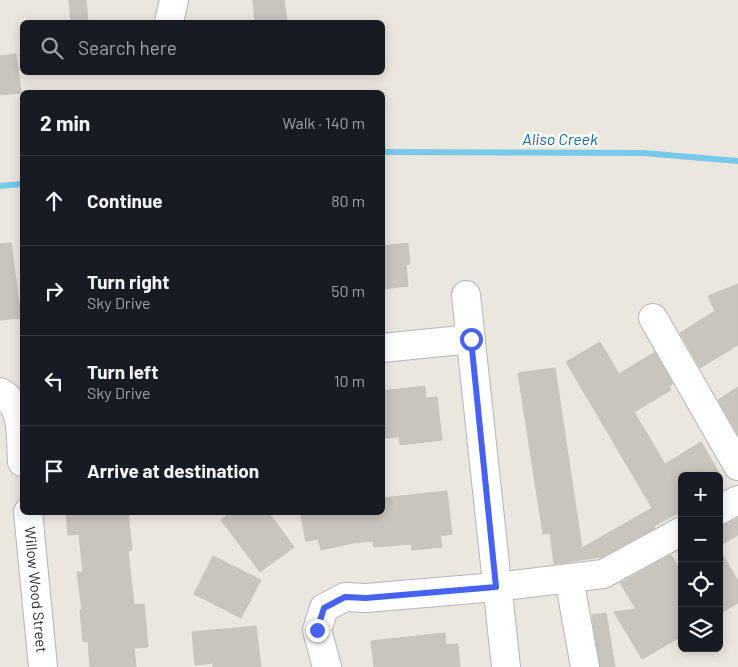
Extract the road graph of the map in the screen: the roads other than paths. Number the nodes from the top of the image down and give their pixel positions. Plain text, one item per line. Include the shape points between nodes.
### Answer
1 (174, 0) edge
2 (169, 20) edge
3 (466, 295) dead end
4 (653, 318) dead end
5 (471, 339) junction
6 (385, 348) edge
7 (4, 394) edge
8 (20, 421) edge
9 (738, 466) edge
10 (738, 500) edge
11 (723, 508) edge
12 (28, 515) edge
13 (678, 533) edge
14 (569, 578) junction
15 (496, 587) junction
16 (43, 667) edge
17 (326, 667) edge
18 (506, 667) edge
19 (585, 667) edge

1 - 2 street
3 - 5 street
4 - 9 street
5 - 6 street
5 - 15 street
7 - 8 street via 16,408
10 - 11 street
12 - 16 street, Willow Wood Street
13 - 14 street via 603,574
14 - 15 street
14 - 19 street
15 - 17 street via 345,597 324,608 317,630
15 - 18 street

